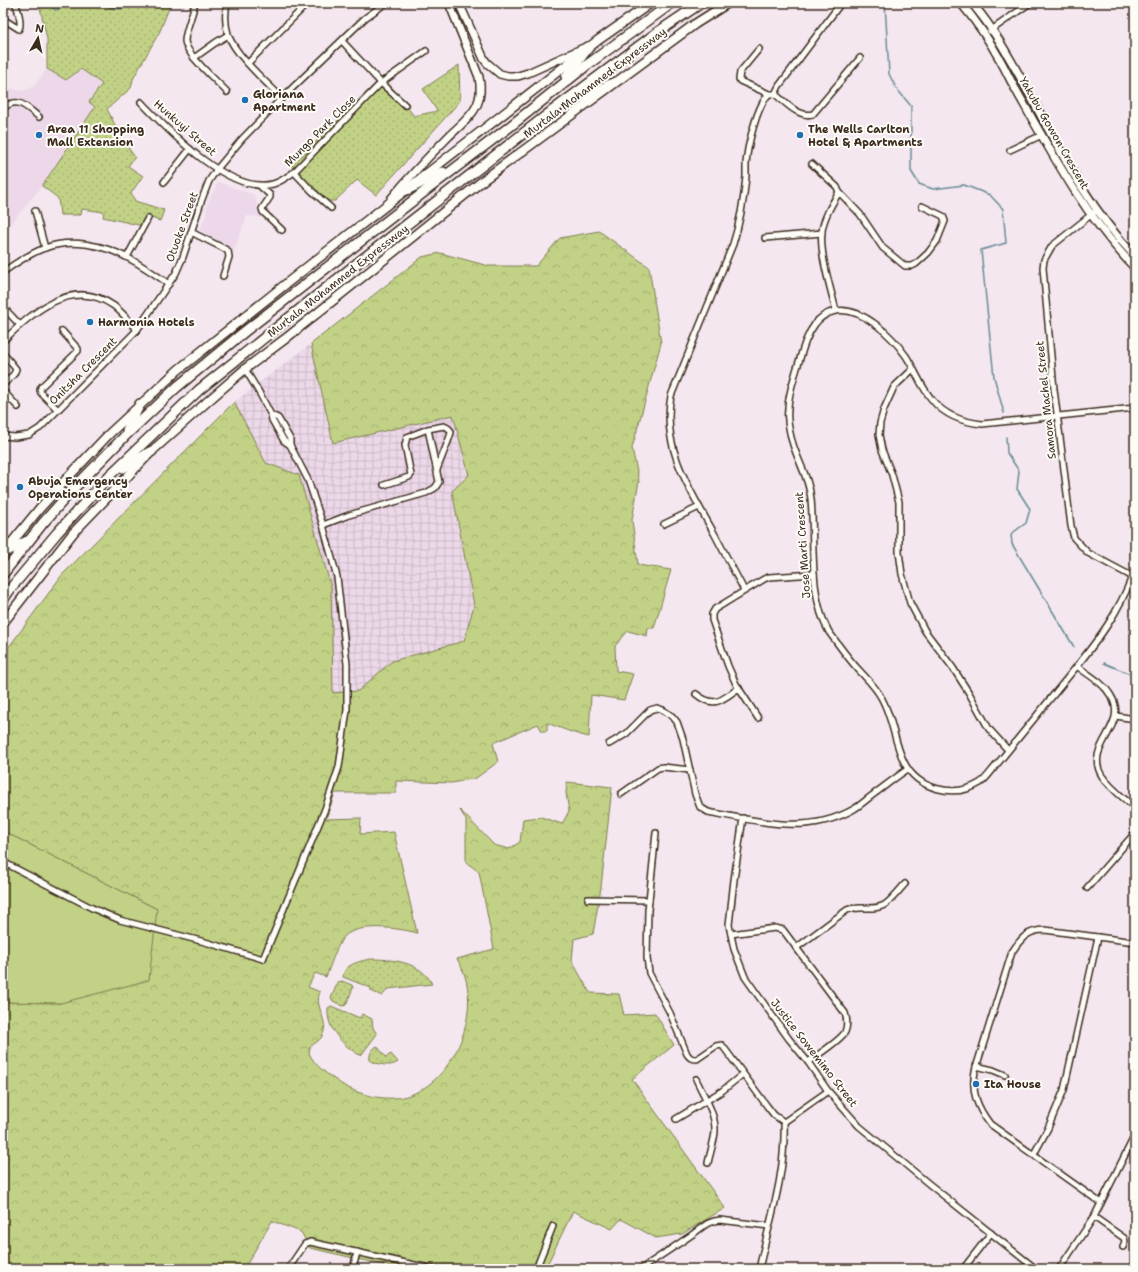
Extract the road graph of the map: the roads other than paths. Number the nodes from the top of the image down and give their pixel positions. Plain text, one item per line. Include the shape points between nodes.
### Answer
1 (15, 3) edge
2 (227, 3) edge
3 (308, 3) edge
4 (386, 3) edge
5 (449, 3) edge
6 (459, 3) edge
7 (651, 3) edge
8 (672, 3) edge
9 (701, 3) edge
10 (728, 3) edge
11 (841, 3) edge
12 (961, 3) edge
13 (972, 3) edge
14 (1030, 3) edge
15 (194, 7) dead end
16 (3, 19) edge
17 (992, 30) junction
18 (228, 35) junction
19 (984, 35) junction
20 (342, 41) junction
21 (597, 41) junction
22 (588, 48) junction
23 (758, 49) dead end
24 (426, 51) dead end
25 (194, 58) junction
26 (860, 58) dead end
27 (248, 63) junction
28 (615, 82) junction
29 (381, 83) junction
30 (557, 88) junction
31 (228, 92) dead end
32 (769, 94) junction
33 (775, 94) junction
34 (282, 98) junction
35 (141, 102) dead end
36 (406, 105) dead end
37 (3, 108) edge
38 (552, 111) junction
39 (39, 118) dead end
40 (1042, 135) junction
41 (190, 149) junction
42 (1010, 150) dead end
43 (460, 164) junction
44 (812, 164) dead end
45 (217, 169) junction
46 (294, 172) junction
47 (164, 182) dead end
48 (260, 186) junction
49 (407, 190) junction
50 (839, 192) junction
51 (922, 206) dead end
52 (331, 208) dead end
53 (383, 208) junction
54 (1097, 210) junction
55 (35, 211) dead end
56 (1090, 215) junction
57 (148, 218) dead end
58 (282, 230) dead end
59 (191, 232) junction
60 (822, 232) junction
61 (765, 238) dead end
62 (45, 248) junction
63 (1135, 256) edge
64 (127, 257) junction
65 (1135, 268) edge
66 (3, 272) edge
67 (223, 276) dead end
68 (169, 284) junction
69 (3, 307) edge
70 (836, 311) junction
71 (20, 325) junction
72 (137, 330) junction
73 (62, 331) dead end
74 (3, 341) edge
75 (3, 353) edge
76 (913, 368) junction
77 (245, 369) junction
78 (3, 385) edge
79 (3, 392) edge
80 (140, 404) junction
81 (18, 406) dead end
82 (1135, 408) edge
83 (58, 410) junction
84 (1058, 416) junction
85 (428, 429) junction
86 (3, 436) edge
87 (124, 437) junction
88 (152, 451) junction
89 (437, 471) junction
90 (109, 476) junction
91 (384, 485) dead end
92 (699, 507) junction
93 (664, 524) dead end
94 (323, 525) junction
95 (30, 540) junction
96 (3, 553) edge
97 (3, 574) edge
98 (814, 574) junction
99 (1134, 578) edge
100 (744, 590) junction
101 (3, 600) edge
102 (3, 623) edge
103 (1077, 666) junction
104 (739, 688) junction
105 (696, 694) dead end
106 (1116, 716) junction
107 (758, 718) dead end
108 (1135, 719) edge
109 (609, 744) dead end
110 (1008, 750) junction
111 (908, 769) junction
112 (690, 770) junction
113 (622, 794) dead end
114 (1135, 808) edge
115 (743, 818) junction
116 (1135, 833) edge
117 (656, 834) dead end
118 (3, 862) edge
119 (905, 884) dead end
120 (1087, 888) dead end
121 (588, 899) dead end
122 (649, 900) junction
123 (731, 934) junction
124 (1098, 937) junction
125 (1135, 942) edge
126 (796, 948) junction
127 (808, 1062) junction
128 (976, 1066) junction
129 (743, 1074) junction
130 (1005, 1075) dead end
131 (696, 1078) dead end
132 (828, 1091) junction
133 (707, 1100) junction
134 (676, 1119) dead end
135 (784, 1122) junction
136 (1135, 1135) edge
137 (1034, 1154) junction
138 (708, 1163) dead end
139 (1101, 1203) junction
140 (1094, 1217) junction
141 (553, 1226) dead end
142 (769, 1226) junction
143 (991, 1233) junction
144 (1123, 1248) dead end
145 (357, 1252) junction
146 (288, 1269) edge
147 (353, 1269) edge
148 (433, 1269) edge
149 (536, 1269) edge
150 (641, 1269) edge
151 (759, 1269) edge
152 (963, 1269) edge
153 (1036, 1269) edge
154 (1059, 1269) edge

1 - 16 street via 19,29
2 - 18 street
3 - 27 street
4 - 20 street, Otuoke Street via 365,18
5 - 53 main road via 481,84 477,104
6 - 21 main road via 484,59 500,74 518,76 528,73
7 - 21 highway
8 - 30 highway, Murtala Mohammed Expressway
9 - 38 highway, Murtala Mohammed Expressway
10 - 28 highway, Murtala Mohammed Expressway via 694,24
11 - 33 street
12 - 19 main road, Yakubu Gowon Crescent
13 - 17 main road, Yakubu Gowon Crescent
14 - 17 street
15 - 25 street via 185,41
17 - 19 street
17 - 54 main road, Yakubu Gowon Crescent
18 - 25 street
18 - 27 street via 236,50
19 - 40 main road, Yakubu Gowon Crescent
20 - 29 street
20 - 34 street, Otuoke Street
21 - 22 highway
22 - 30 highway
22 - 49 highway
23 - 32 street via 740,72 739,79
24 - 29 street, Mungo Park Close
25 - 31 street
26 - 33 street via 813,114 799,112
27 - 34 street
28 - 38 highway
28 - 77 highway, Murtala Mohammed Expressway via 486,178
29 - 36 street
29 - 46 street, Mungo Park Close
30 - 43 highway, Murtala Mohammed Expressway
32 - 33 street
32 - 92 street via 763,100 751,134 738,226 733,244 670,402 668,422 676,460
34 - 45 street, Otuoke Street
35 - 41 street, Hunkuyi Street
37 - 39 street via 8,104 20,103
38 - 90 highway, Murtala Mohammed Expressway via 198,390
40 - 42 street
40 - 56 main road, Yakubu Gowon Crescent via 1066,179
41 - 45 street, Hunkuyi Street
41 - 47 street
43 - 49 highway
43 - 87 highway, Murtala Mohammed Expressway via 212,357
44 - 50 street via 837,187
45 - 48 street, Mungo Park Close via 233,179
45 - 59 street, Otuoke Street via 209,181
46 - 48 street, Mungo Park Close via 280,182
46 - 52 street
48 - 58 street via 270,195 262,209 263,212
49 - 53 highway
50 - 51 street via 860,214 883,248 905,266 916,264 928,252 937,241 945,221 943,216
50 - 60 street via 832,203
53 - 80 highway via 217,338
54 - 56 street, Samora Machel Street
54 - 63 main road, Yakubu Gowon Crescent
55 - 62 street
56 - 65 main road, Yakubu Gowon Crescent
56 - 84 street, Samora Machel Street via 1052,246 1044,260
57 - 64 street
59 - 67 street via 228,251 229,257
59 - 68 street, Otuoke Street via 176,273
60 - 61 street
60 - 70 street via 822,250
62 - 64 street via 71,243 88,244
62 - 66 street
64 - 68 street
68 - 72 street, Otuoke Street
69 - 71 street
70 - 76 street via 858,314 879,326 906,356
70 - 98 street, Jose Marti Crescent via 819,319 806,338 790,390 787,411 790,435 811,497
71 - 72 street via 52,303 64,297 77,295 100,299 113,306
71 - 74 street
72 - 83 street, Onitsha Crescent
73 - 83 street via 78,351 40,390
75 - 78 street via 16,370
76 - 84 street via 934,402 948,414 966,421 982,424
76 - 110 street via 894,387 889,396 880,423 879,435 899,502 898,552 902,574 910,603 925,631 954,668 989,729
77 - 88 highway, Murtala Mohammed Expressway
77 - 94 street via 272,415 278,418 290,439 290,445 308,480
79 - 81 street
80 - 87 highway
80 - 96 highway via 72,473
82 - 84 street
83 - 86 street, Onitsha Crescent via 29,435
84 - 99 street, Samora Machel Street via 1074,538 1088,553
85 - 89 street
85 - 89 street via 444,426 448,427 451,433
85 - 91 street via 406,439 405,446 412,474
87 - 95 highway, Murtala Mohammed Expressway via 75,487
88 - 90 highway
88 - 102 highway, Murtala Mohammed Expressway via 73,533
89 - 94 street via 439,482 431,491
90 - 101 highway, Murtala Mohammed Expressway via 57,533
92 - 93 street
92 - 100 street
94 - 118 street via 339,591 347,664 347,710 339,767 325,809 263,959 120,920
95 - 96 highway
95 - 97 highway, Murtala Mohammed Expressway
98 - 100 street via 769,576
98 - 111 street, Jose Marti Crescent via 824,625 882,698 892,722 900,755
99 - 103 street, Jose Marti Crescent via 1101,636
100 - 104 street via 715,609 712,616 728,666
103 - 106 street via 1106,688 1115,705
103 - 110 street, Jose Marti Crescent
104 - 105 street via 715,702 704,700
104 - 107 street
106 - 108 street
106 - 114 street via 1100,747 1098,762 1102,775 1110,785
109 - 112 street via 626,734 650,710 660,708 677,722
110 - 111 street, Jose Marti Crescent via 980,783 961,790 945,791 932,787
111 - 115 street via 856,808 824,822 803,825
112 - 113 street via 658,768
112 - 115 street via 700,807 708,812
115 - 123 street, Justice Sowemimo Street via 734,880
116 - 120 street
117 - 122 street
119 - 126 street via 884,906 847,910
121 - 122 street
122 - 129 street via 649,973 670,1013 687,1054 696,1059 722,1045
123 - 126 street via 779,928
123 - 127 street, Justice Sowemimo Street via 745,977 788,1039
124 - 125 street
124 - 128 street via 1038,930 1026,934 1019,940 1012,952
124 - 137 street via 1064,1090
126 - 127 street via 845,1013 847,1021 842,1036
127 - 132 street, Justice Sowemimo Street
128 - 130 street
128 - 137 street via 973,1081 980,1109 990,1124
129 - 133 street
129 - 135 street via 774,1115
131 - 133 street
132 - 135 street
132 - 143 street, Justice Sowemimo Street via 859,1126
133 - 134 street
133 - 138 street via 715,1131
135 - 142 street via 780,1180
136 - 139 street
137 - 139 street
139 - 140 street
140 - 144 street via 1124,1238
140 - 154 street
141 - 149 street
142 - 150 street via 713,1220
142 - 151 street
143 - 152 street
143 - 153 street, Justice Sowemimo Street
145 - 146 street via 310,1242 305,1244
145 - 147 street
145 - 148 street

